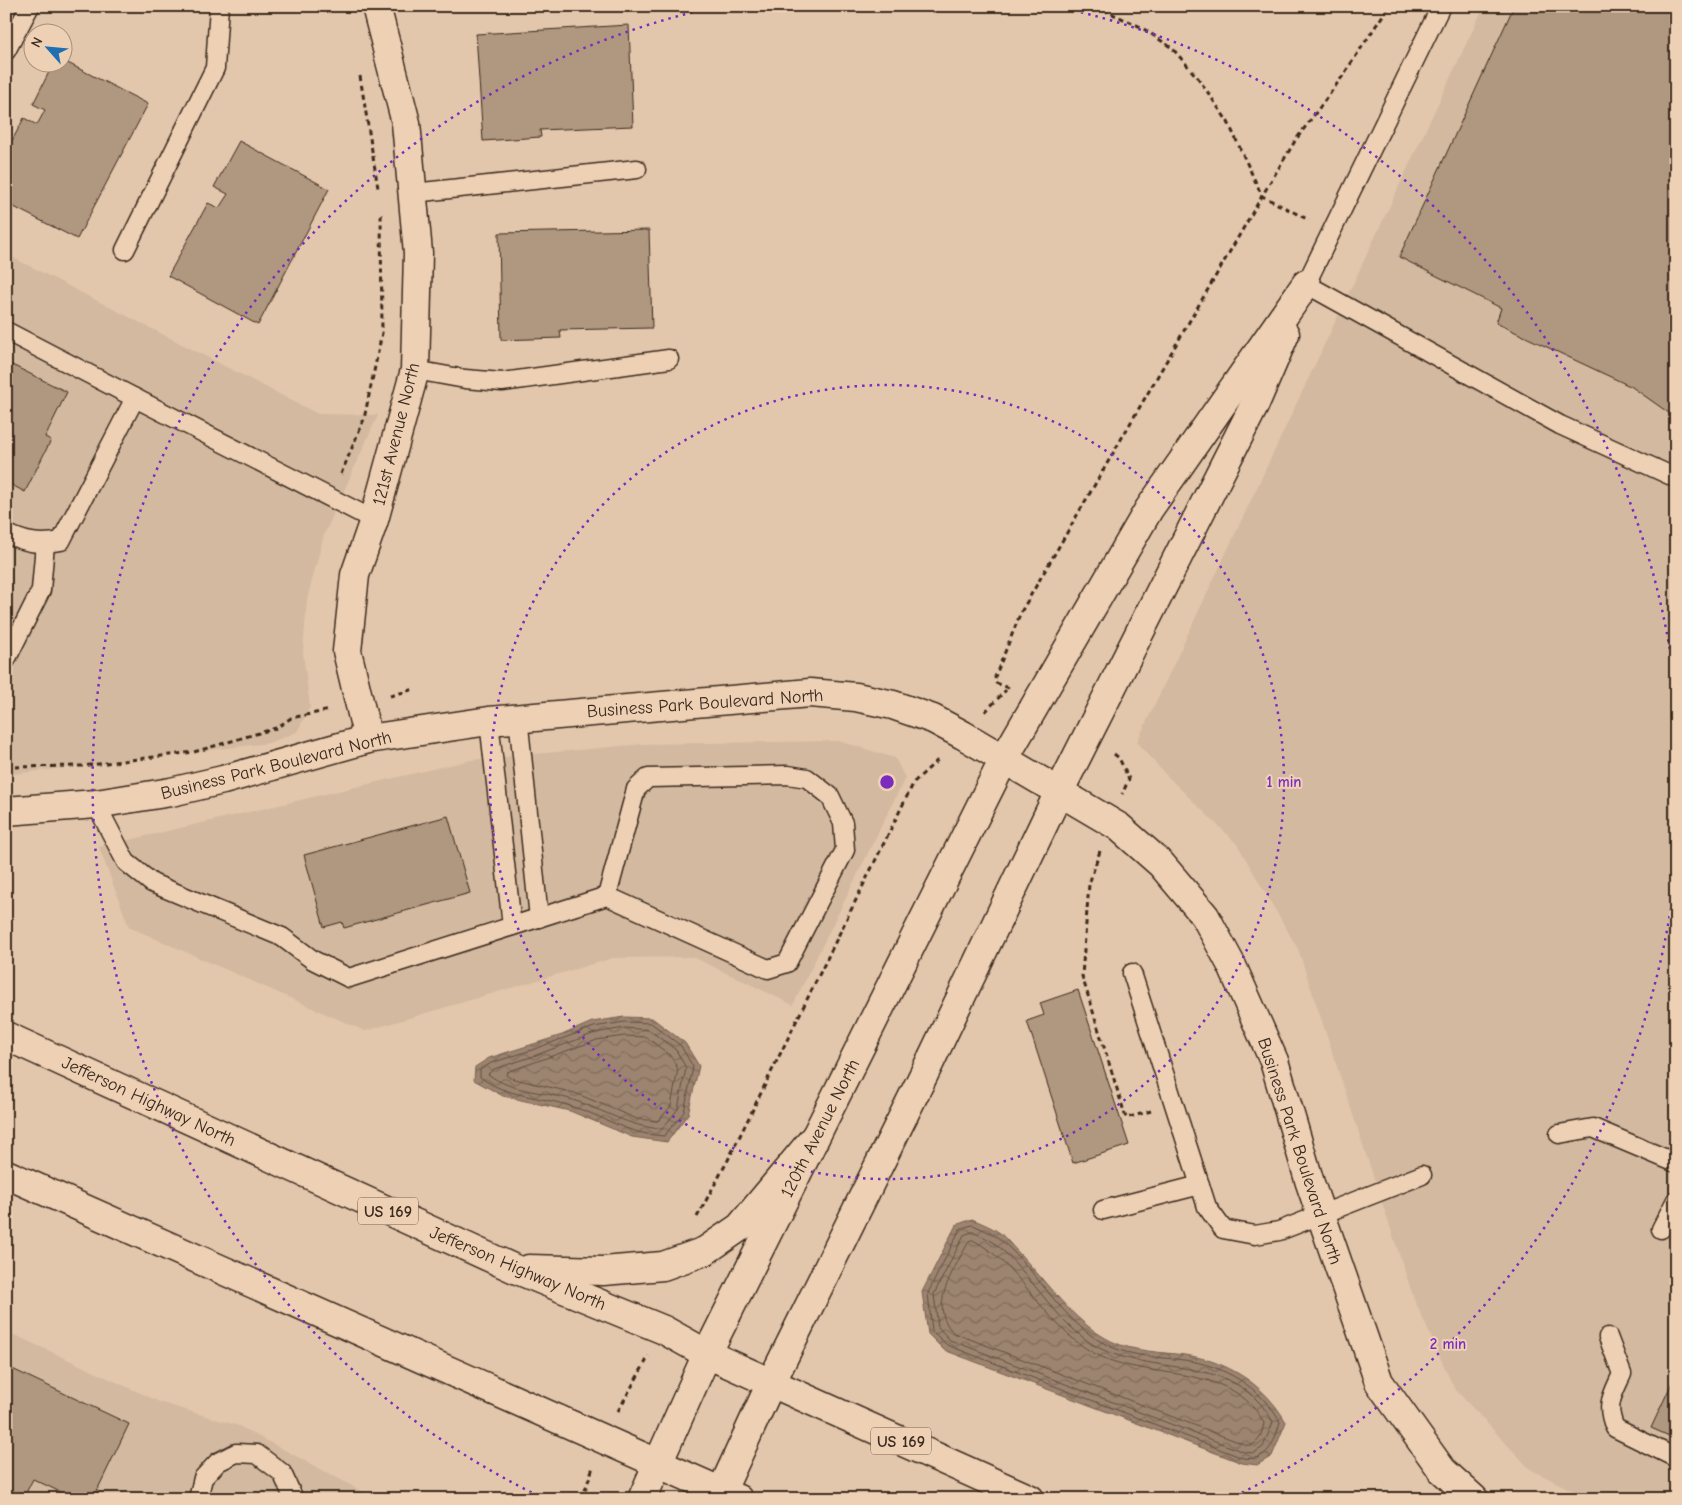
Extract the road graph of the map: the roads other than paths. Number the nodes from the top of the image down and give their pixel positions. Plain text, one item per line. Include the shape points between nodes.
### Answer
1 (30, 6) edge
2 (219, 6) edge
3 (376, 6) edge
4 (1441, 6) edge
5 (6, 51) edge
6 (638, 169) dead end
7 (412, 194) junction
8 (125, 250) dead end
9 (1306, 284) junction
10 (6, 331) edge
11 (669, 359) dead end
12 (415, 370) junction
13 (135, 398) junction
14 (1676, 478) edge
15 (374, 520) junction
16 (6, 534) edge
17 (45, 544) junction
18 (6, 659) edge
19 (518, 717) junction
20 (489, 721) junction
21 (368, 739) junction
22 (1004, 759) junction
23 (1060, 790) junction
24 (96, 804) junction
25 (6, 811) edge
26 (607, 896) junction
27 (539, 918) junction
28 (512, 926) junction
29 (1132, 973) dead end
30 (6, 1036) edge
31 (1559, 1134) dead end
32 (815, 1137) junction
33 (1676, 1163) edge
34 (6, 1174) edge
35 (1422, 1175) dead end
36 (1200, 1185) junction
37 (1676, 1200) edge
38 (1103, 1210) dead end
39 (1321, 1215) junction
40 (1661, 1229) dead end
41 (515, 1269) junction
42 (1608, 1337) dead end
43 (707, 1354) junction
44 (771, 1384) junction
45 (1676, 1458) edge
46 (657, 1463) junction
47 (726, 1496) edge
48 (198, 1499) edge
49 (294, 1499) edge
50 (642, 1499) edge
51 (1030, 1499) edge
52 (1474, 1499) edge

1 - 5 lane
2 - 8 lane via 215,68
3 - 7 main road, 121st Avenue North via 406,123
4 - 9 lane
6 - 7 lane
7 - 12 main road, 121st Avenue North via 418,253
9 - 14 lane via 1560,425
9 - 22 main road, 120th Avenue North via 1149,510
9 - 23 main road via 1254,406
10 - 13 lane
11 - 12 lane via 502,382
12 - 15 main road, 121st Avenue North
13 - 15 lane
13 - 17 lane via 61,541
15 - 21 main road, 121st Avenue North via 355,575 347,651
16 - 17 lane via 23,542
17 - 18 lane via 42,590
19 - 20 main road, Business Park Boulevard North
19 - 22 main road, Business Park Boulevard North via 810,693 856,697 893,705 933,719
19 - 27 lane
20 - 21 main road, Business Park Boulevard North
20 - 28 lane
21 - 24 main road, Business Park Boulevard North via 223,780
22 - 23 main road, Business Park Boulevard North
22 - 32 main road, 120th Avenue North
23 - 39 main road, Business Park Boulevard North via 1126,833 1161,864 1205,916 1232,966 1274,1062
23 - 44 main road
24 - 25 main road, Business Park Boulevard North
24 - 28 lane via 126,862 152,883 282,937 313,960 349,978
26 - 26 lane via 768,970 787,964 845,850 842,822 830,796 807,778 754,774 648,778 636,789
26 - 27 lane
27 - 28 lane
29 - 36 lane
30 - 41 main road, Jefferson Highway North / US 169
31 - 33 lane via 1593,1128
32 - 41 main road via 740,1227 705,1251 663,1266 603,1271
32 - 43 main road, 120th Avenue North
34 - 46 main road
35 - 39 lane
36 - 38 lane
36 - 39 lane via 1207,1207 1223,1228 1244,1234 1279,1231
37 - 40 lane
39 - 52 main road, Business Park Boulevard North via 1379,1382 1442,1470
41 - 43 main road, Jefferson Highway North / US 169 via 664,1330
42 - 45 lane via 1622,1374 1610,1400 1609,1414 1615,1428
43 - 44 main road, Jefferson Highway North / US 169
43 - 46 main road, 120th Avenue North
44 - 47 main road
44 - 51 main road, Jefferson Highway North / US 169
46 - 47 main road
46 - 50 main road, 120th Avenue North
48 - 49 lane via 203,1478 218,1462 236,1453 257,1454 282,1472

